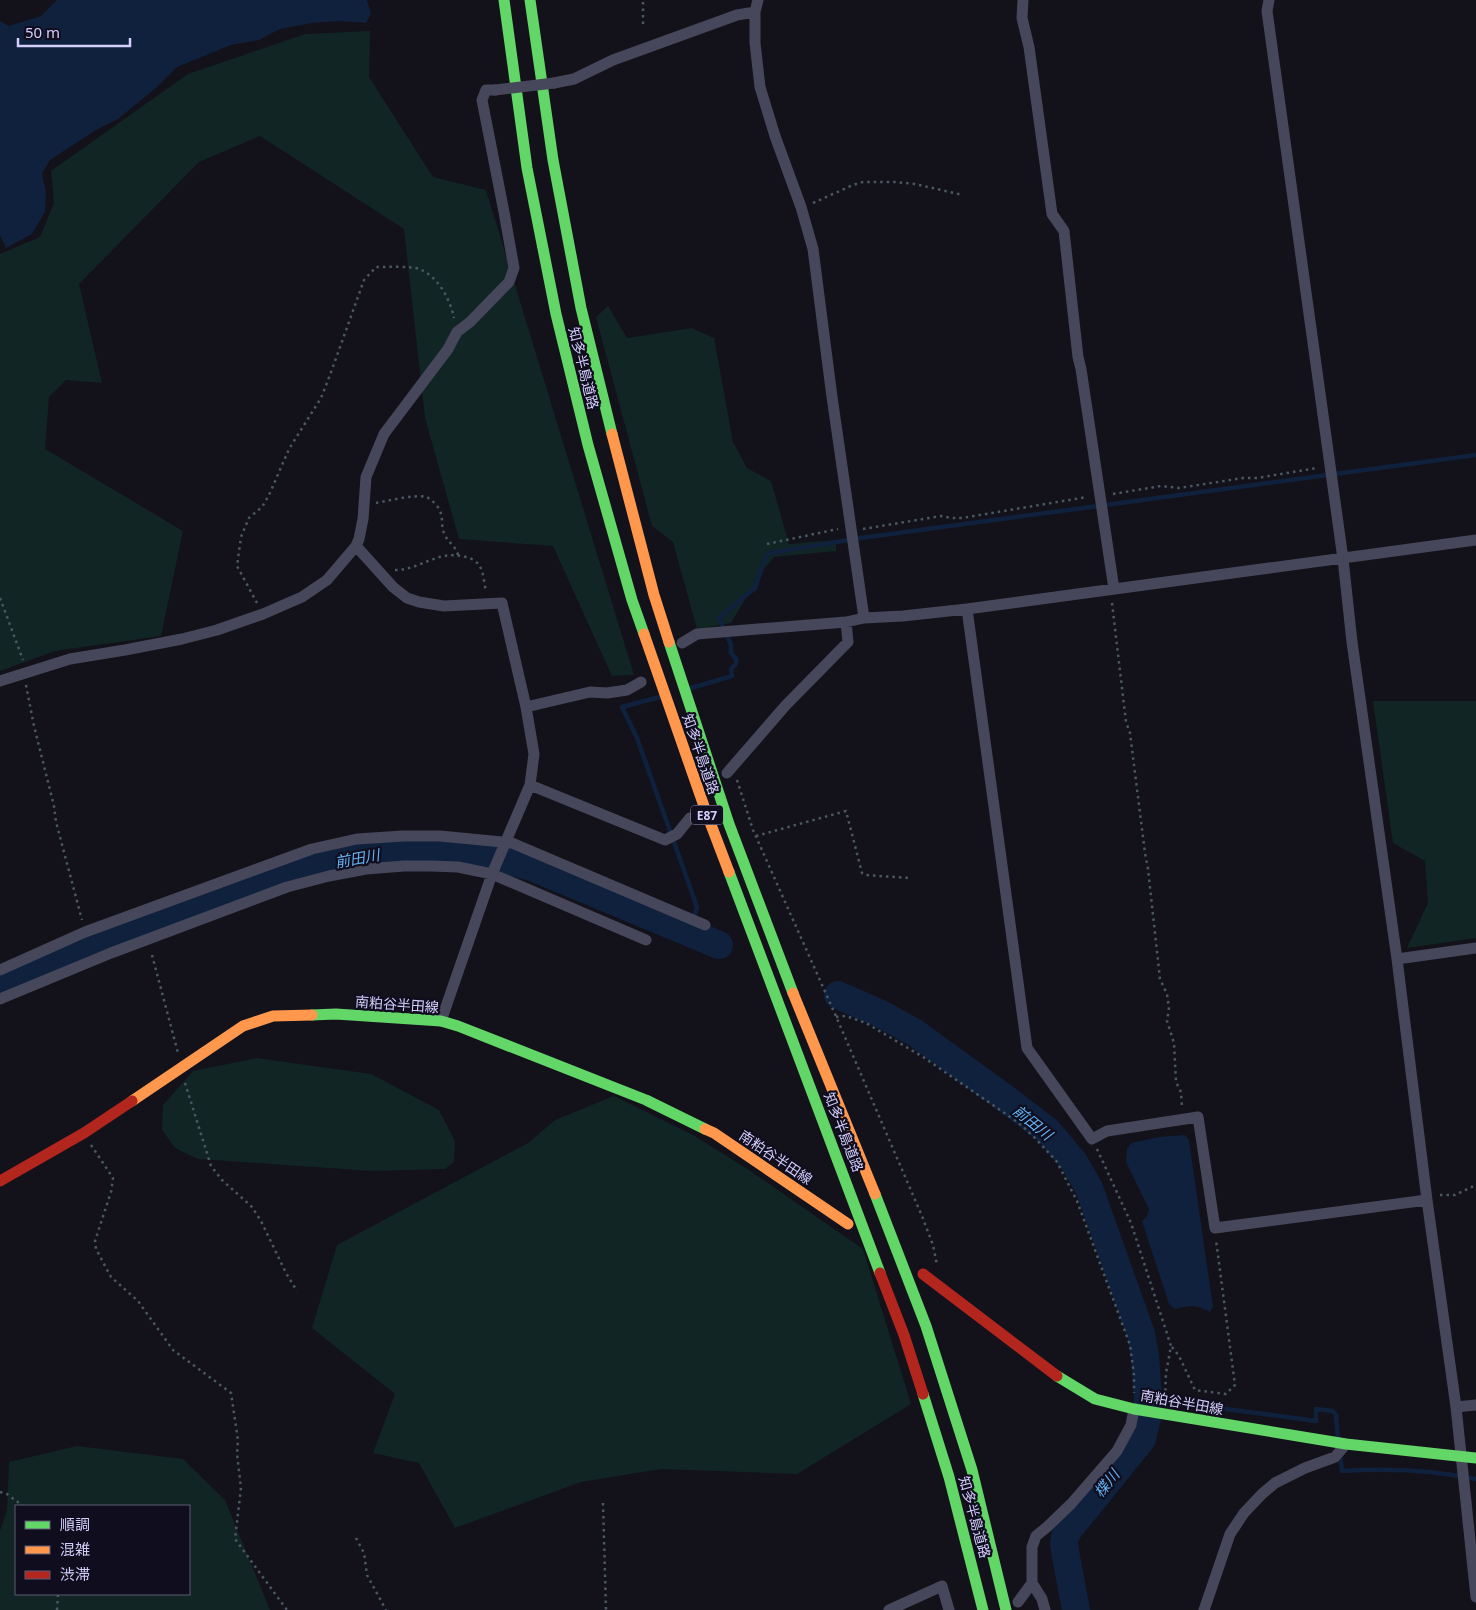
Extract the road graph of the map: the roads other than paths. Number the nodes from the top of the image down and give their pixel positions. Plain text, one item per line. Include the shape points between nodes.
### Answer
1 (504, 0) edge
2 (530, 0) edge
3 (758, 0) edge
4 (1023, 0) edge
5 (1269, 0) edge
6 (755, 12) junction
7 (1476, 540) edge
8 (356, 546) junction
9 (1343, 558) junction
10 (1112, 589) junction
11 (967, 609) junction
12 (864, 618) junction
13 (846, 622) junction
14 (682, 643) dead end
15 (0, 681) edge
16 (641, 682) dead end
17 (526, 707) junction
18 (730, 770) road end
19 (530, 785) junction
20 (690, 818) dead end
21 (504, 843) junction
22 (492, 874) junction
23 (705, 925) dead end
24 (646, 940) dead end
25 (1476, 948) edge
26 (1397, 959) junction
27 (0, 970) edge
28 (0, 999) edge
29 (441, 1021) junction
30 (0, 1181) edge
31 (1427, 1198) junction
32 (848, 1224) dead end
33 (922, 1274) dead end
34 (1476, 1404) edge
35 (1456, 1407) junction
36 (1136, 1409) junction
37 (1346, 1444) junction
38 (1462, 1456) junction
39 (1476, 1458) edge
40 (1032, 1583) junction
41 (1476, 1598) edge
42 (1018, 1602) dead end
43 (889, 1610) edge
44 (949, 1610) edge
45 (983, 1610) edge
46 (1006, 1610) edge
47 (1045, 1610) edge
48 (1204, 1610) edge

1 - 45 main road, 知多半島道路 / E87 via 527,168 556,314 588,445 632,600 708,818 904,1335 949,1477
2 - 46 main road, 知多半島道路 / E87 via 553,160 581,308 654,594 728,824 926,1326 972,1470
3 - 6 street
4 - 10 street via 1022,18 1030,47 1052,214 1064,231 1078,357
5 - 9 street via 1270,37
6 - 8 street, bridge via 737,15 613,60 574,79 486,90 482,100 514,268 510,282 457,332 448,349 384,434 366,477 363,519
6 - 12 street via 760,88 813,249
7 - 9 street
8 - 15 street via 327,580 302,598 263,614 182,639 70,659
8 - 17 street via 407,598 444,606 502,603
9 - 10 street
9 - 26 street
10 - 11 street
11 - 12 street
11 - 31 street via 1027,1048 1092,1139 1106,1131 1198,1117 1215,1228
12 - 13 street
13 - 14 street via 697,634
13 - 18 street via 848,642 786,705
16 - 17 street via 627,690 590,692
17 - 19 street via 534,754
19 - 20 street via 665,840 677,834
19 - 21 street
21 - 22 street
21 - 23 street
21 - 27 street via 440,836 403,836 356,839 312,849 85,932
22 - 24 street
22 - 28 street via 458,867 404,866 329,876 287,887
22 - 29 street
25 - 26 street
26 - 31 street
29 - 30 main road, 南粕谷半田線 via 336,1014 273,1016 243,1026 84,1133
29 - 32 main road, 南粕谷半田線 via 646,1100 714,1133
31 - 35 street
33 - 36 main road, 南粕谷半田線 via 1058,1377 1094,1399
34 - 35 street
35 - 38 street
36 - 37 main road, 南粕谷半田線
36 - 40 street via 1117,1451 1071,1504 1036,1536 1032,1547
37 - 38 main road, 南粕谷半田線
37 - 48 street via 1335,1457 1275,1484 1244,1513 1230,1534
38 - 39 main road, 南粕谷半田線
38 - 41 street
40 - 42 street
40 - 47 street
43 - 44 street via 942,1586

